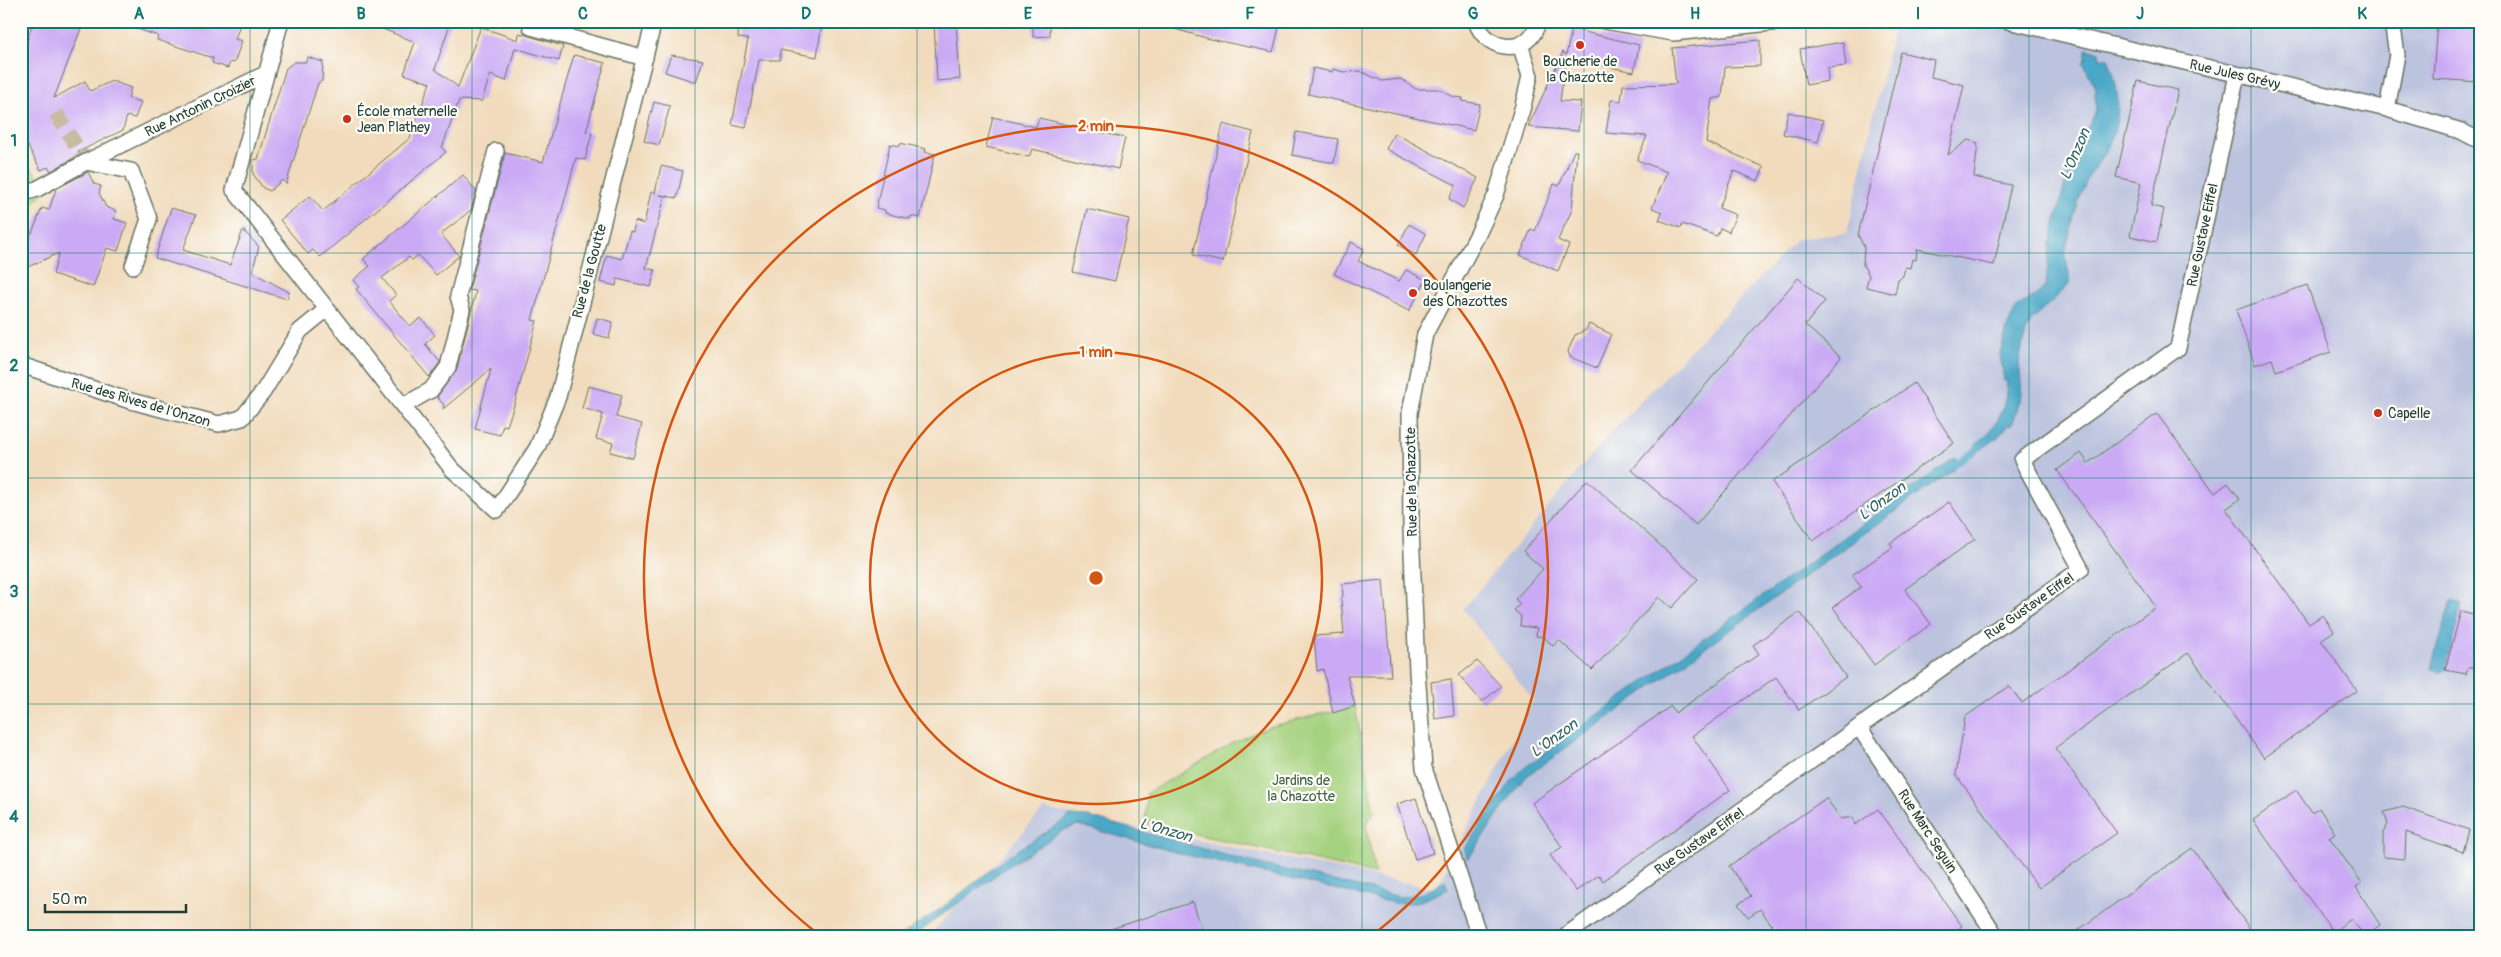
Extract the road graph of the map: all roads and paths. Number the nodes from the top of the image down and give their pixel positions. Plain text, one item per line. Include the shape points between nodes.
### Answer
1 (281, 21) edge
2 (654, 21) edge
3 (1476, 21) edge
4 (1538, 21) edge
5 (1605, 21) edge
6 (1790, 21) edge
7 (2008, 21) edge
8 (2392, 21) edge
9 (531, 27) dead end
10 (1520, 44) junction
11 (645, 58) junction
12 (265, 74) junction
13 (2237, 75) junction
14 (2387, 109) junction
15 (2461, 131) junction
16 (2480, 131) edge
17 (2480, 141) edge
18 (496, 151) dead end
19 (86, 162) junction
20 (21, 194) edge
21 (133, 266) dead end
22 (327, 309) junction
23 (21, 365) edge
24 (402, 406) junction
25 (1860, 727) junction
26 (1480, 936) edge
27 (1565, 936) edge
28 (1996, 936) edge

1 - 12 street, Rue Antonin Croizier
2 - 11 street, Rue de la Goutte
3 - 10 street via 1486,40 1497,46
4 - 10 street via 1530,37
5 - 6 street via 1673,33
7 - 13 street, Rue Jules Grévy
8 - 14 street via 2397,55
9 - 11 street
10 - 26 street, Rue de la Chazotte via 1530,76 1523,106 1496,195 1426,334 1410,412 1411,529 1424,768
11 - 24 street, Rue de la Goutte via 558,396 537,448 497,510 452,469
12 - 19 street, Rue Antonin Croizier
12 - 22 street via 234,190
13 - 14 street, Rue Jules Grévy
13 - 25 street, Rue Gustave Eiffel via 2178,348 2022,460 2081,569
14 - 15 street, Rue Jules Grévy
15 - 16 street
15 - 17 street
18 - 24 street via 458,296 462,310 448,367 431,390
19 - 20 street, Rue Antonin Croizier via 37,189
19 - 21 street via 131,171 149,218
22 - 23 street, Rue des Rives de l'Onzon via 300,331 242,418 219,424 127,400
22 - 24 street
25 - 27 street, Rue Gustave Eiffel
25 - 28 street, Rue Marc Seguin

